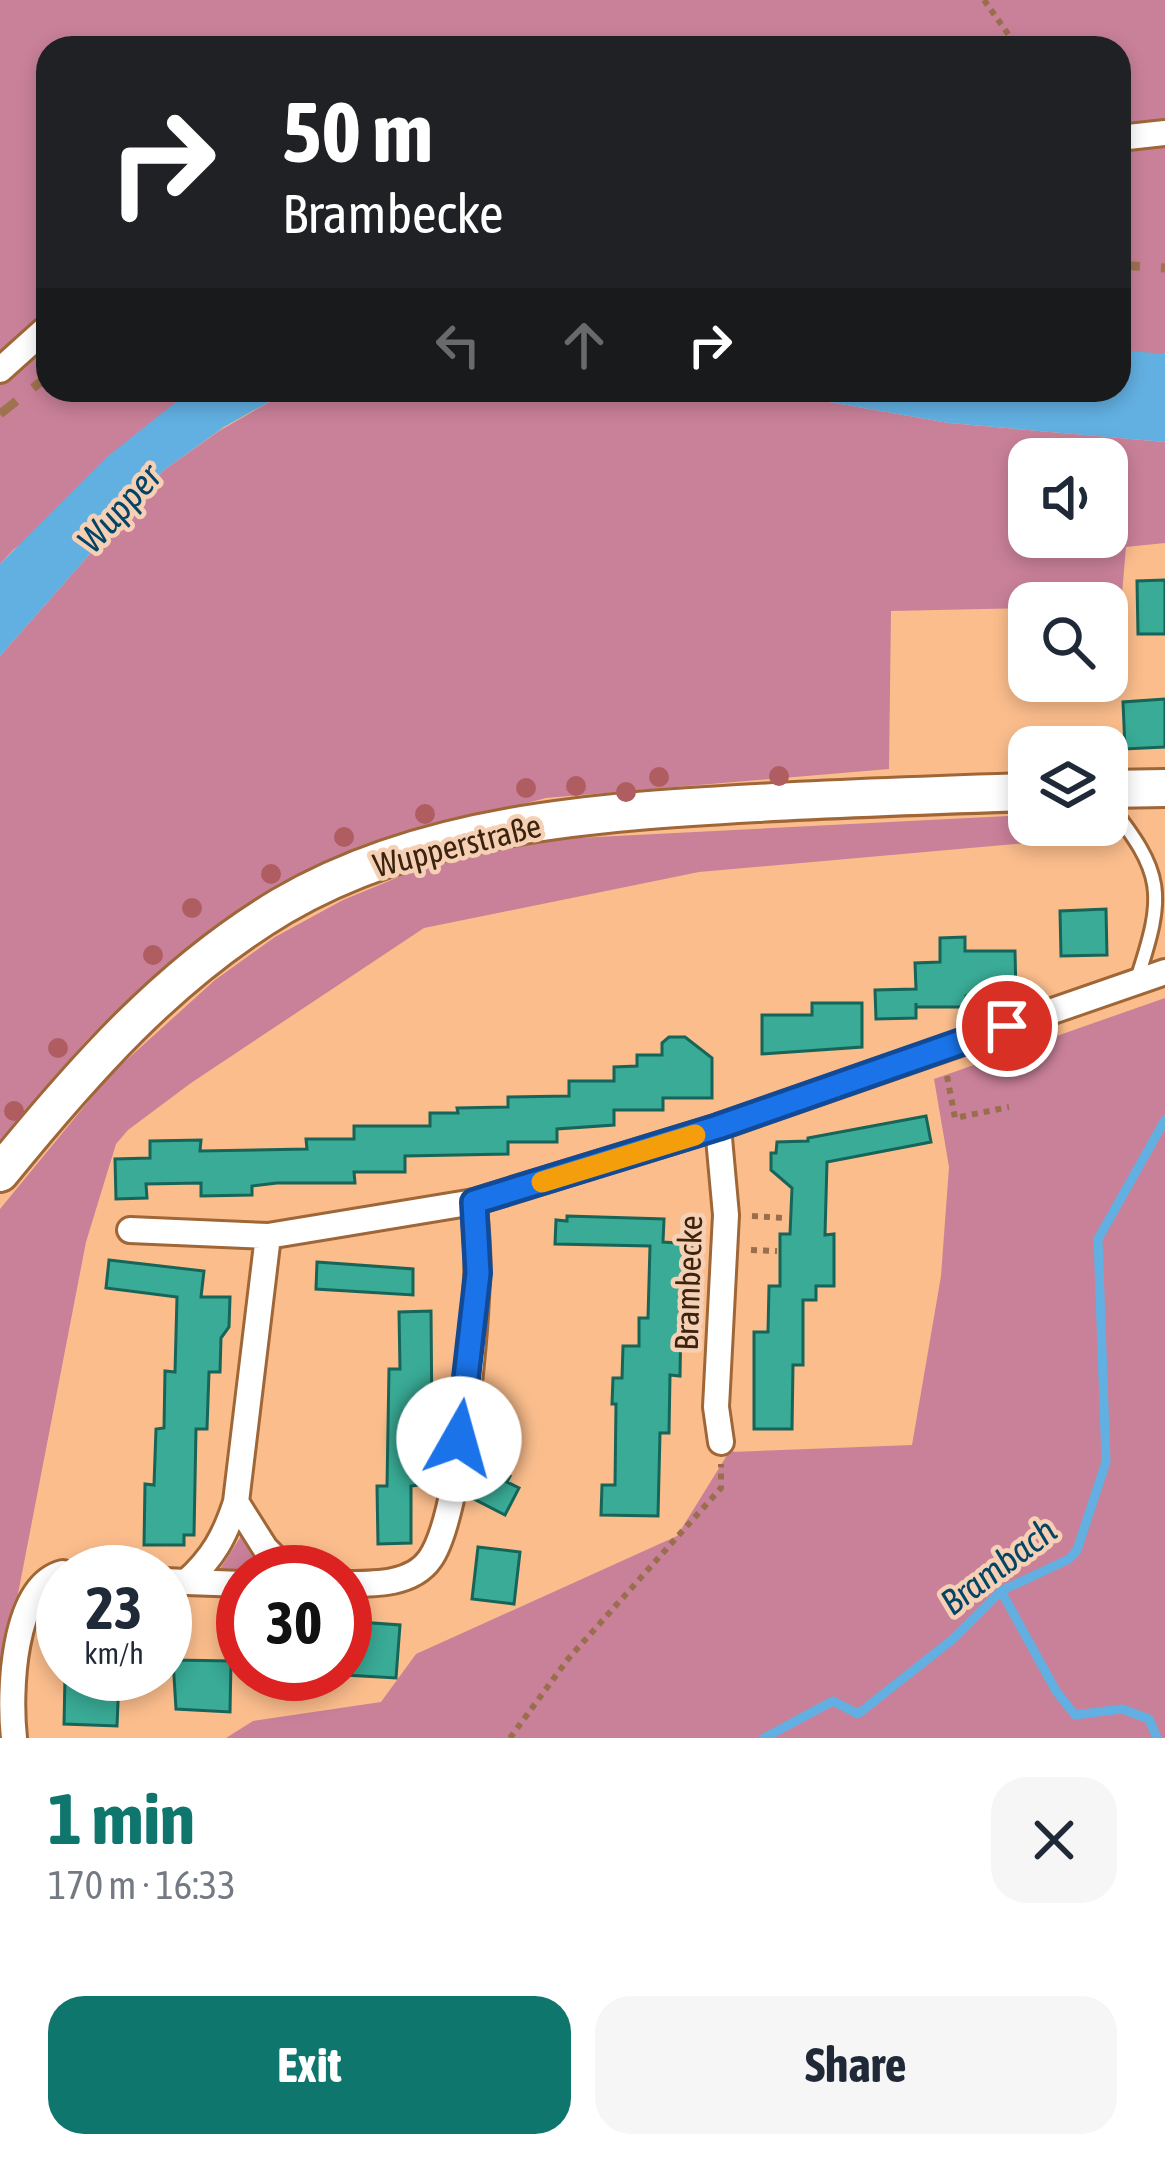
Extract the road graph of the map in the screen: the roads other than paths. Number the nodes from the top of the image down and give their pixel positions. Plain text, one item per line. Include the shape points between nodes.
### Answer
1 (1165, 133) edge
2 (1131, 137) edge
3 (36, 338) edge
4 (0, 370) edge
5 (1165, 788) edge
6 (1128, 789) edge
7 (1008, 793) edge
8 (1128, 832) edge
9 (1165, 972) edge
10 (1136, 980) junction
11 (718, 1127) junction
12 (0, 1173) edge
13 (474, 1202) junction
14 (130, 1230) dead end
15 (268, 1236) junction
16 (722, 1442) road end
17 (236, 1502) junction
18 (263, 1545) edge
19 (192, 1572) edge
20 (372, 1584) edge
21 (36, 1592) edge
22 (14, 1738) edge

1 - 2 street
3 - 4 street
5 - 6 main road
7 - 12 main road, Wupperstraße via 617,813 472,835 344,874 228,941 157,998 111,1040
8 - 10 lane via 1158,890 1157,921
9 - 10 street
10 - 11 street
11 - 13 street
11 - 16 street, Brambecke via 726,1215 716,1407
13 - 15 street
13 - 20 street via 478,1273 442,1534 429,1561 405,1577
14 - 15 street
15 - 17 street
17 - 18 street
17 - 19 street via 210,1561
21 - 22 street via 22,1617

